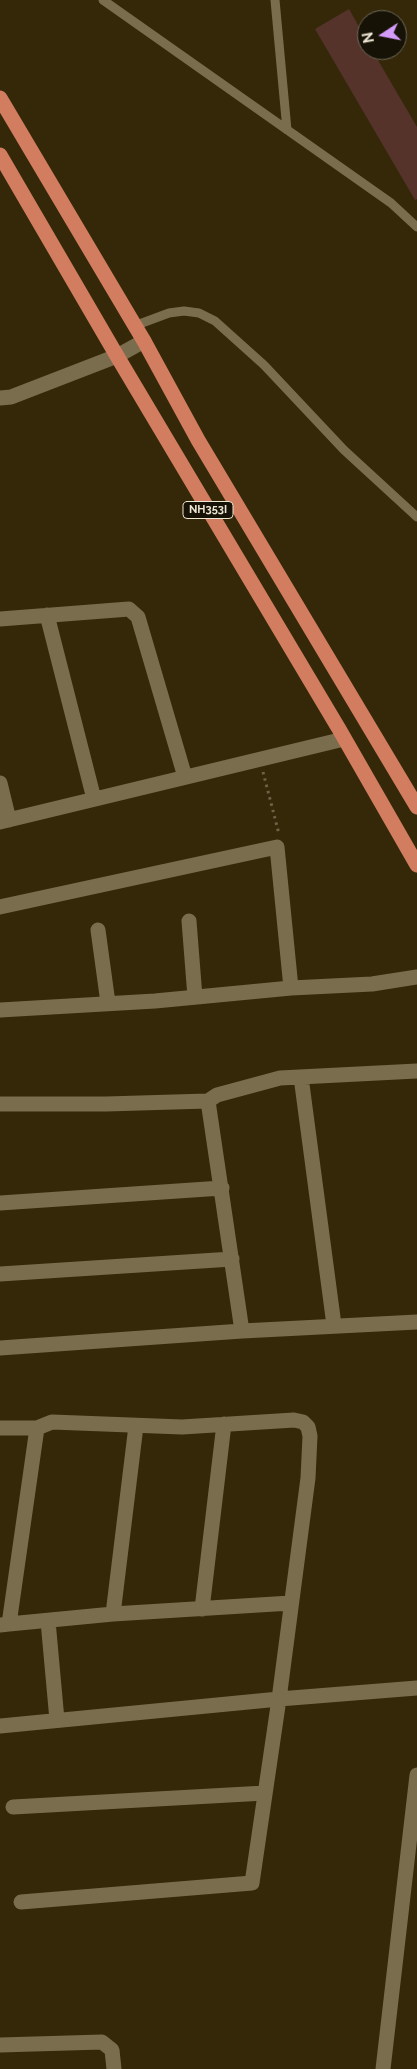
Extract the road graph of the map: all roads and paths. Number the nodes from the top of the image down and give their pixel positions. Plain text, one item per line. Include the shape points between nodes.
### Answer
1 (103, 0) edge
2 (274, 0) edge
3 (0, 98) edge
4 (286, 130) junction
5 (0, 155) edge
6 (417, 227) edge
7 (134, 326) junction
8 (144, 341) junction
9 (117, 356) junction
10 (0, 398) edge
11 (417, 517) edge
12 (47, 615) junction
13 (0, 619) edge
14 (344, 739) junction
15 (259, 760) junction
16 (185, 778) junction
17 (0, 783) edge
18 (94, 799) junction
19 (417, 807) edge
20 (4, 821) edge
21 (277, 847) junction
22 (417, 865) edge
23 (0, 907) edge
24 (189, 921) dead end
25 (98, 930) dead end
26 (417, 977) edge
27 (291, 988) junction
28 (195, 997) junction
29 (108, 1003) junction
30 (0, 1010) edge
31 (417, 1071) edge
32 (301, 1077) junction
33 (208, 1101) junction
34 (0, 1104) edge
35 (222, 1188) junction
36 (0, 1204) edge
37 (232, 1259) junction
38 (0, 1274) edge
39 (417, 1322) edge
40 (334, 1325) junction
41 (242, 1331) junction
42 (0, 1348) edge
43 (224, 1424) junction
44 (136, 1426) junction
45 (0, 1428) edge
46 (37, 1428) junction
47 (291, 1603) junction
48 (202, 1609) junction
49 (112, 1614) junction
50 (48, 1621) junction
51 (4, 1624) edge
52 (417, 1688) edge
53 (279, 1699) junction
54 (57, 1720) junction
55 (0, 1726) edge
56 (417, 1776) edge
57 (266, 1793) junction
58 (13, 1807) dead end
59 (21, 1902) dead end
60 (0, 2046) edge
61 (114, 2069) edge
62 (383, 2069) edge

1 - 4 lane
2 - 4 lane
3 - 7 highway, NH353I
4 - 6 lane via 391,203
5 - 9 highway, NH353I
7 - 8 highway, NH353I
7 - 11 lane via 184,311 215,322 264,365 344,450
8 - 9 street
8 - 19 highway, NH353I via 198,440
9 - 10 street via 11,397
9 - 14 highway, NH353I
12 - 13 street
12 - 16 street via 129,609 138,617
12 - 18 street
14 - 15 street
14 - 22 highway, NH353I
15 - 16 street
15 - 21 path via 280,835
16 - 18 street
17 - 20 street
18 - 20 street
21 - 23 street
21 - 27 street
24 - 28 street
25 - 29 street
26 - 27 street via 372,984
27 - 28 street
28 - 29 street
29 - 30 street
31 - 32 street
32 - 33 street via 280,1078 217,1095
32 - 40 street
33 - 34 street
33 - 35 street
35 - 36 street
35 - 37 street
37 - 38 street
37 - 41 street
39 - 40 street
40 - 41 street
41 - 42 street
43 - 44 street
43 - 47 street via 294,1420 308,1427 308,1478
43 - 48 street
44 - 46 street via 52,1422
44 - 49 street
45 - 46 street
46 - 51 street
47 - 48 street
47 - 53 street
48 - 49 street
49 - 50 street
50 - 51 street
50 - 54 street
52 - 53 street
53 - 54 street
53 - 57 street
54 - 55 street
56 - 62 street
57 - 58 street
57 - 59 street via 252,1883
60 - 61 street via 102,2042 112,2050

